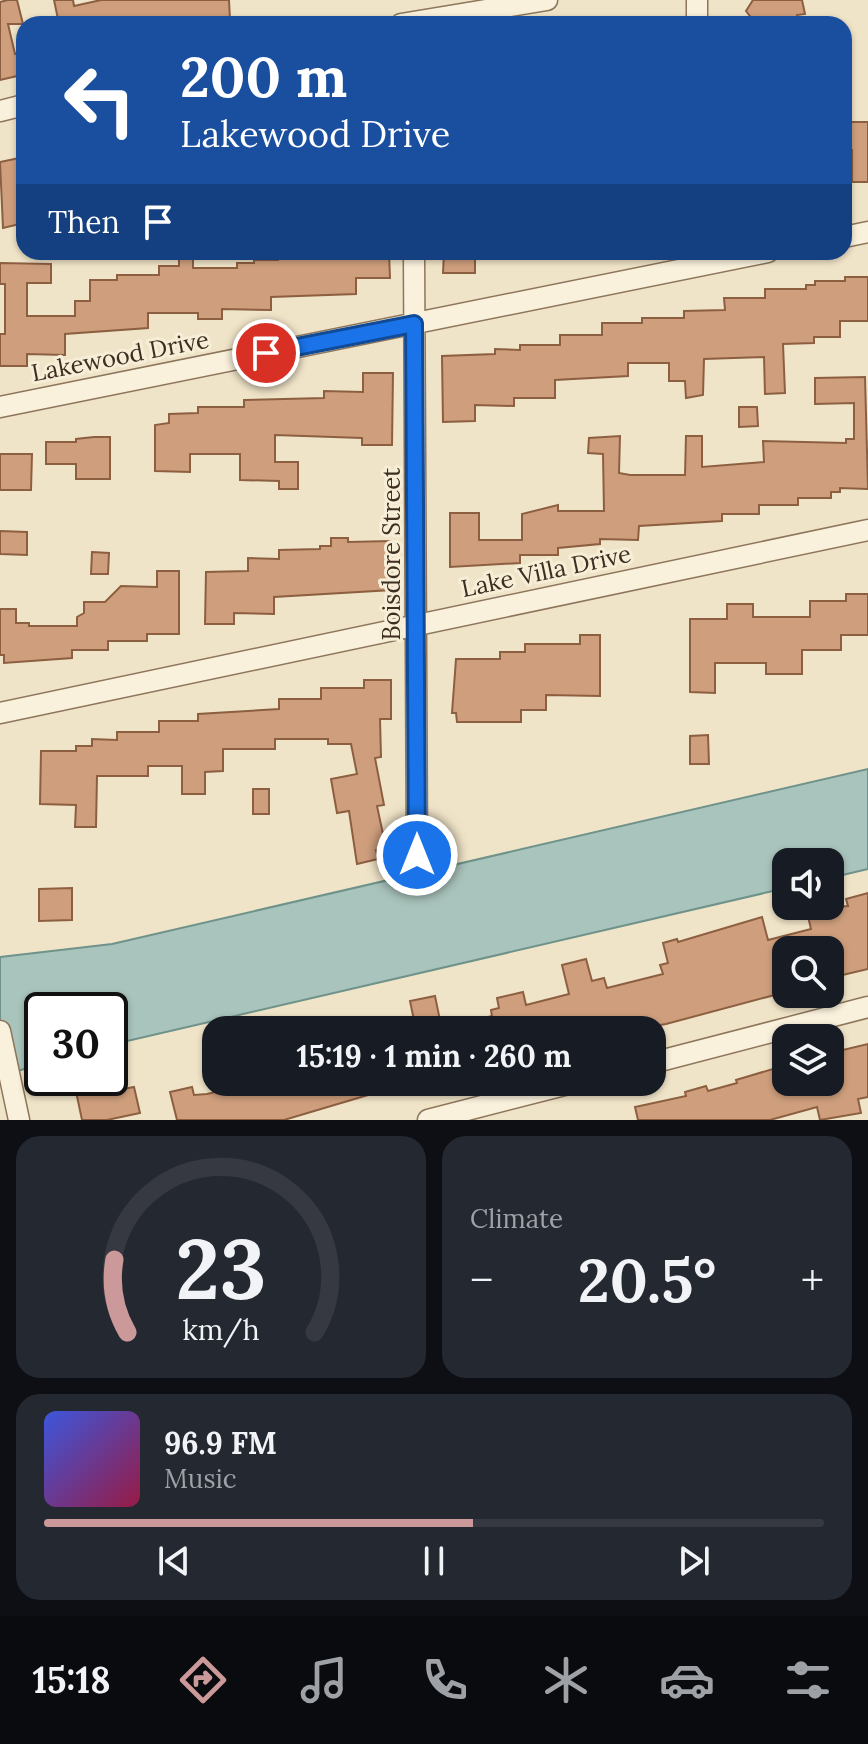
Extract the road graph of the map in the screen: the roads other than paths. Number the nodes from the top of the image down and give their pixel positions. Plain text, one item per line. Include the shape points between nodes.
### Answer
1 (547, 0) edge
2 (450, 16) edge
3 (414, 260) edge
4 (729, 260) edge
5 (414, 324) junction
6 (0, 407) edge
7 (868, 530) edge
8 (417, 625) junction
9 (0, 713) edge
10 (417, 855) dead end
11 (868, 1007) edge
12 (0, 1031) edge
13 (666, 1059) edge
14 (521, 1096) edge
15 (19, 1120) edge
16 (428, 1120) edge

1 - 2 street
3 - 5 street, Boisdore Street
4 - 5 street, Lakewood Drive
5 - 6 street, Lakewood Drive
5 - 8 street, Boisdore Street
7 - 8 street, Lake Villa Drive
8 - 9 street, Lake Villa Drive
8 - 10 street, Boisdore Street
11 - 13 street
12 - 15 street
14 - 16 street

